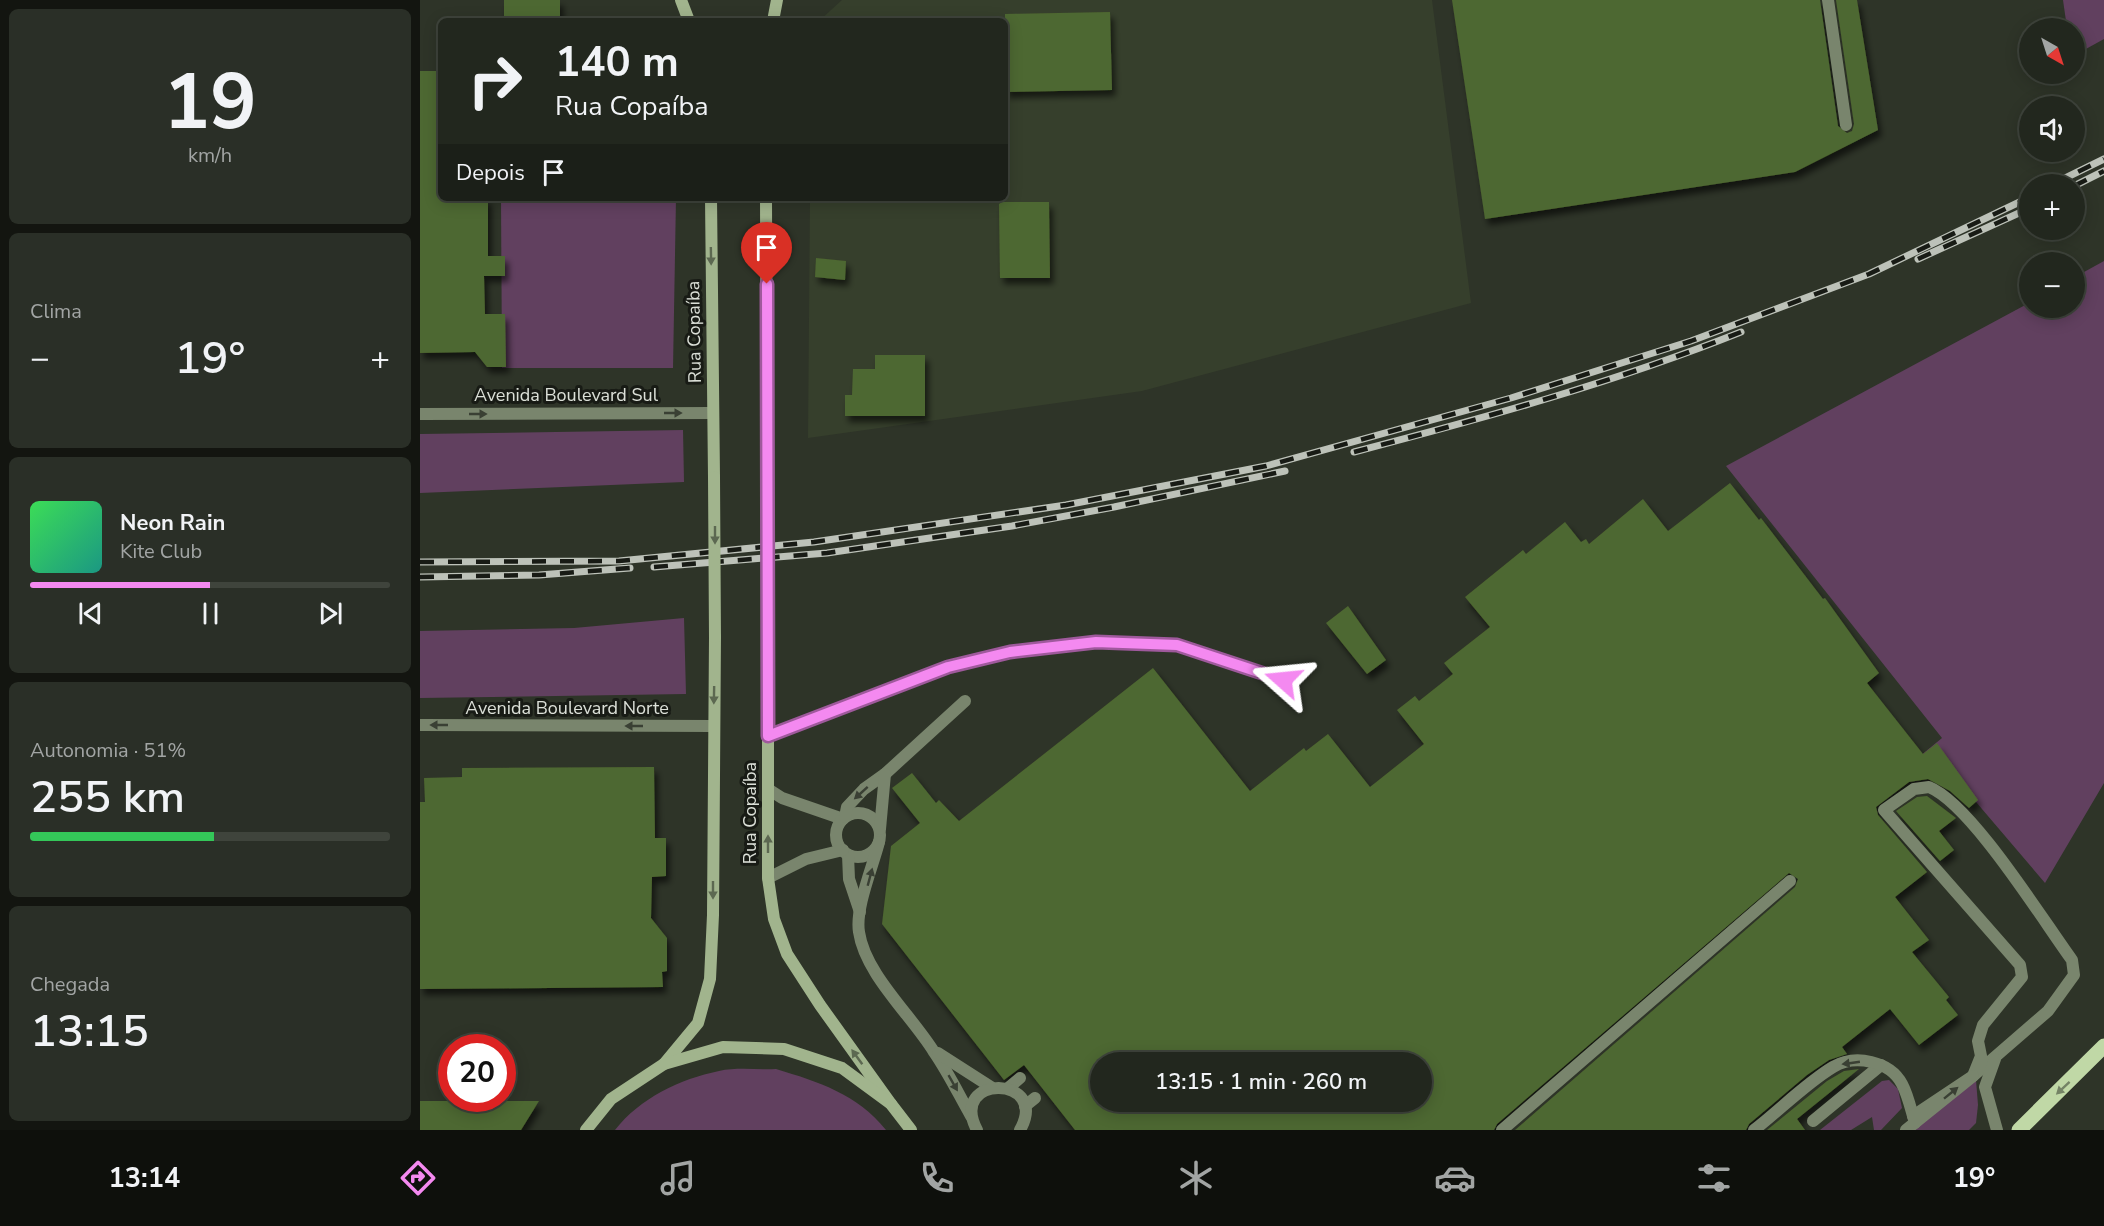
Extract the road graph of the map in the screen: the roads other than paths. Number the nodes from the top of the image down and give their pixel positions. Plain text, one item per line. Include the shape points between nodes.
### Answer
1 (681, 0) edge
2 (777, 0) edge
3 (1828, 0) edge
4 (688, 18) edge
5 (774, 18) edge
6 (1846, 125) dead end
7 (711, 201) edge
8 (766, 201) edge
9 (713, 413) junction
10 (420, 414) edge
11 (1283, 680) dead end
12 (964, 701) dead end
13 (420, 725) edge
14 (713, 726) junction
15 (768, 736) junction
16 (885, 774) junction
17 (768, 789) junction
18 (844, 818) junction
19 (879, 836) junction
20 (845, 853) junction
21 (768, 878) junction
22 (1790, 881) dead end
23 (860, 912) junction
24 (2104, 1046) edge
25 (934, 1051) junction
26 (1995, 1058) junction
27 (664, 1064) junction
28 (1881, 1065) junction
29 (1973, 1076) junction
30 (1020, 1078) dead end
31 (991, 1088) junction
32 (1008, 1088) junction
33 (1035, 1098) dead end
34 (891, 1104) junction
35 (1025, 1106) junction
36 (971, 1116) junction
37 (1813, 1121) dead end
38 (1911, 1123) edge
39 (586, 1130) edge
40 (911, 1130) edge
41 (977, 1130) edge
42 (1020, 1130) edge
43 (1502, 1130) edge
44 (1754, 1130) edge
45 (1997, 1130) edge
46 (2019, 1130) edge

1 - 4 main road
2 - 5 main road
3 - 6 street
7 -> 9 main road, Rua Copaíba
8 - 15 main road, Rua Copaíba, bridge
10 -> 9 street, Avenida Boulevard Sul
9 -> 14 main road, Rua Copaíba, bridge
11 - 15 street via 1177,645 1096,642 1010,652 948,667
12 - 16 street
14 -> 13 street, Avenida Boulevard Norte
14 -> 27 main road, Rua Copaíba via 710,979 698,1023
15 - 17 main road, Rua Copaíba
16 -> 18 street via 846,807
16 - 19 street
17 - 18 street via 782,798
21 -> 17 main road, Rua Copaíba
18 - 19 street via 853,813 870,816
18 - 20 street via 836,837
19 - 20 street via 867,856
23 -> 19 street
20 - 21 street via 806,859
20 - 23 street
34 -> 21 main road, Rua Copaíba via 787,954 774,919
22 - 43 street
23 - 25 street via 858,930 873,968
24 -> 46 main road
25 - 31 street
25 -> 36 street
26 - 29 street
26 - 29 street via 2048,1011 2067,988 2074,975 2072,960 1972,822 1944,793 1929,787 1914,789 1884,810 2020,965 2022,977 2014,990 1983,1025 1978,1041 1981,1056
26 - 45 street via 1985,1087
27 - 34 main road via 723,1047 784,1049 842,1068
27 - 39 main road via 611,1099
28 - 37 street
28 - 38 street via 1902,1083
28 -> 44 street via 1853,1061 1834,1066
29 - 38 street
30 - 32 street
31 - 32 street
31 - 36 street via 976,1098
32 - 35 street via 1016,1092
33 - 35 street
34 - 40 main road
35 - 42 street
36 - 41 street

